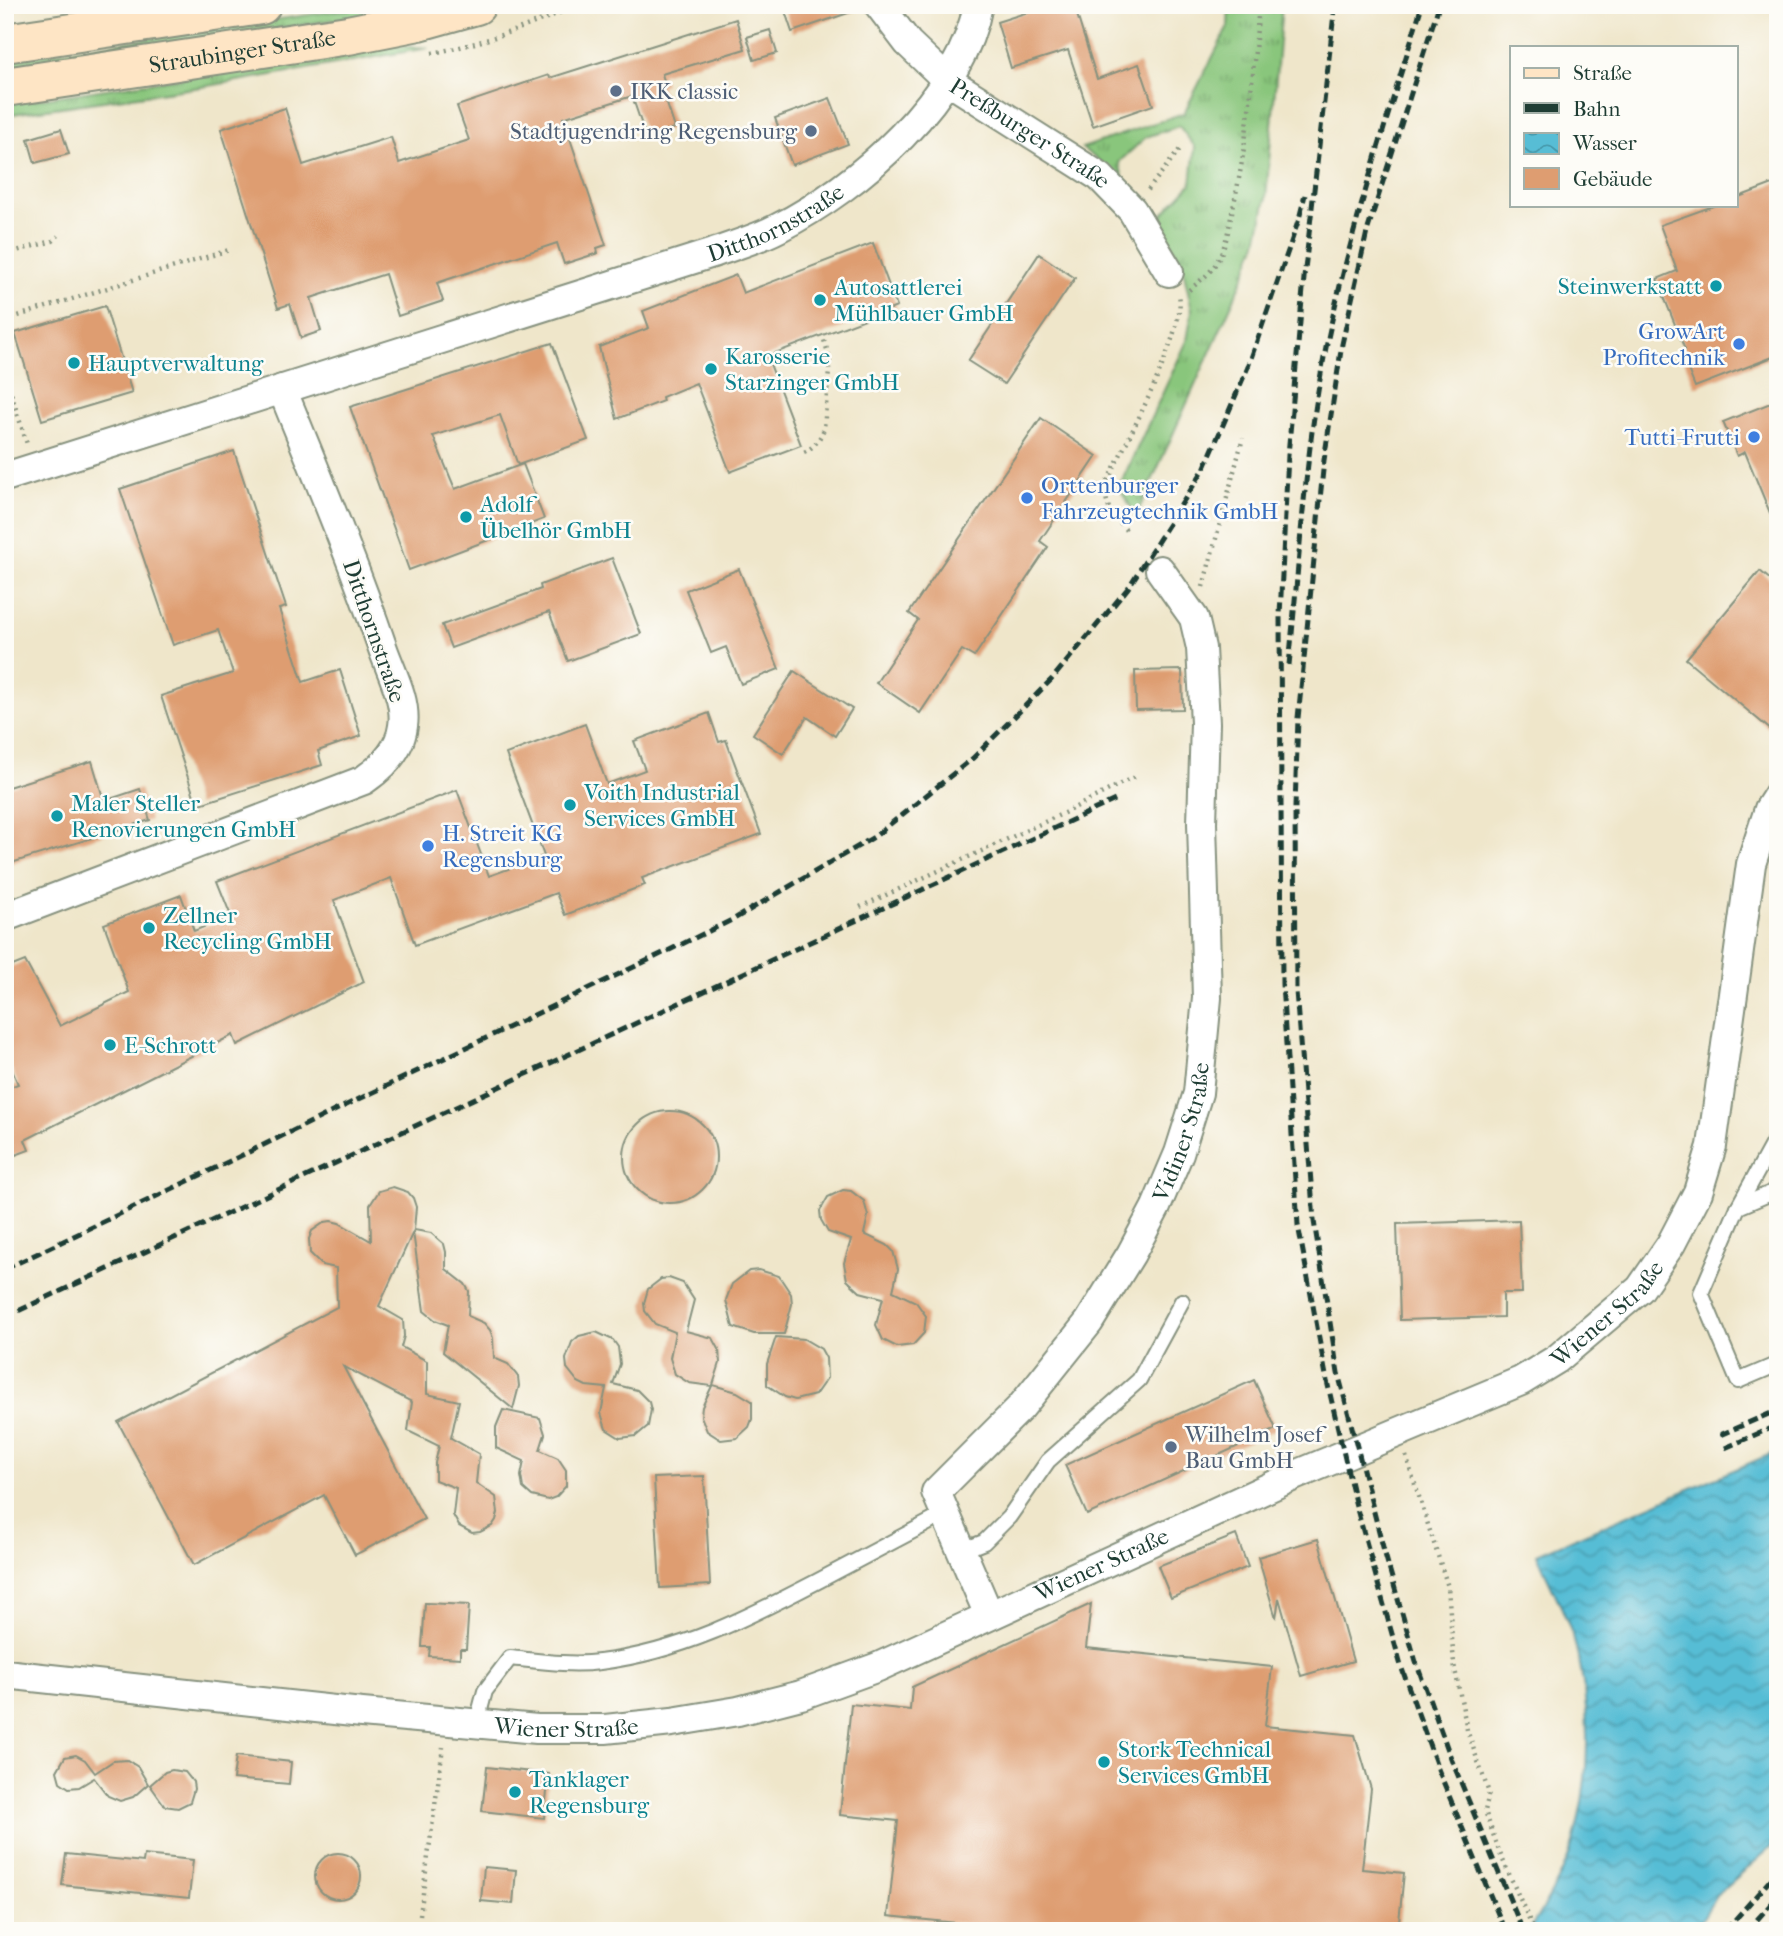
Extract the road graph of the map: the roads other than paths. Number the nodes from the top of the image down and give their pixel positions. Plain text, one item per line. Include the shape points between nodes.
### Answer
1 (261, 5) edge
2 (476, 5) edge
3 (879, 5) edge
4 (978, 5) edge
5 (5, 43) edge
6 (947, 80) junction
7 (5, 86) edge
8 (1168, 272) road end
9 (282, 389) junction
10 (5, 477) edge
11 (1160, 570) dead end
12 (1778, 795) edge
13 (5, 917) edge
14 (1778, 1134) edge
15 (1778, 1190) edge
16 (1738, 1207) junction
17 (1182, 1301) dead end
18 (1778, 1364) edge
19 (945, 1514) junction
20 (961, 1551) junction
21 (989, 1615) junction
22 (5, 1674) edge
23 (477, 1725) junction

1 - 5 main road, Straubinger Straße
2 - 7 main road, Straubinger Straße via 348,35
3 - 6 street, Preßburger Straße via 908,43
4 - 6 street, Ditthornstraße via 974,27
6 - 8 street, Preßburger Straße via 1100,177 1132,210
6 - 9 street, Ditthornstraße via 910,129 874,164 776,229
9 - 10 street, Ditthornstraße
9 - 13 street, Ditthornstraße via 369,606 401,701 403,726 395,750 364,780
11 - 19 street, Vidiner Straße via 1194,618 1201,648 1207,998 1198,1093 1180,1153 1131,1254 1089,1322 1021,1407 936,1492
12 - 21 street, Wiener Straße via 1769,808 1751,864 1712,1146 1698,1192 1671,1244 1640,1289 1557,1359 1521,1381 1296,1475
14 - 16 lane
15 - 16 lane
16 - 18 lane via 1701,1293 1738,1381
17 - 20 lane via 1139,1380 1048,1461 1009,1517 984,1542
19 - 20 street, Vidiner Straße
19 - 23 lane via 741,1622 697,1639 598,1662 510,1658 485,1691
20 - 21 street, Vidiner Straße
21 - 23 street, Wiener Straße via 878,1667 801,1695 738,1711 605,1728
22 - 23 street, Wiener Straße

